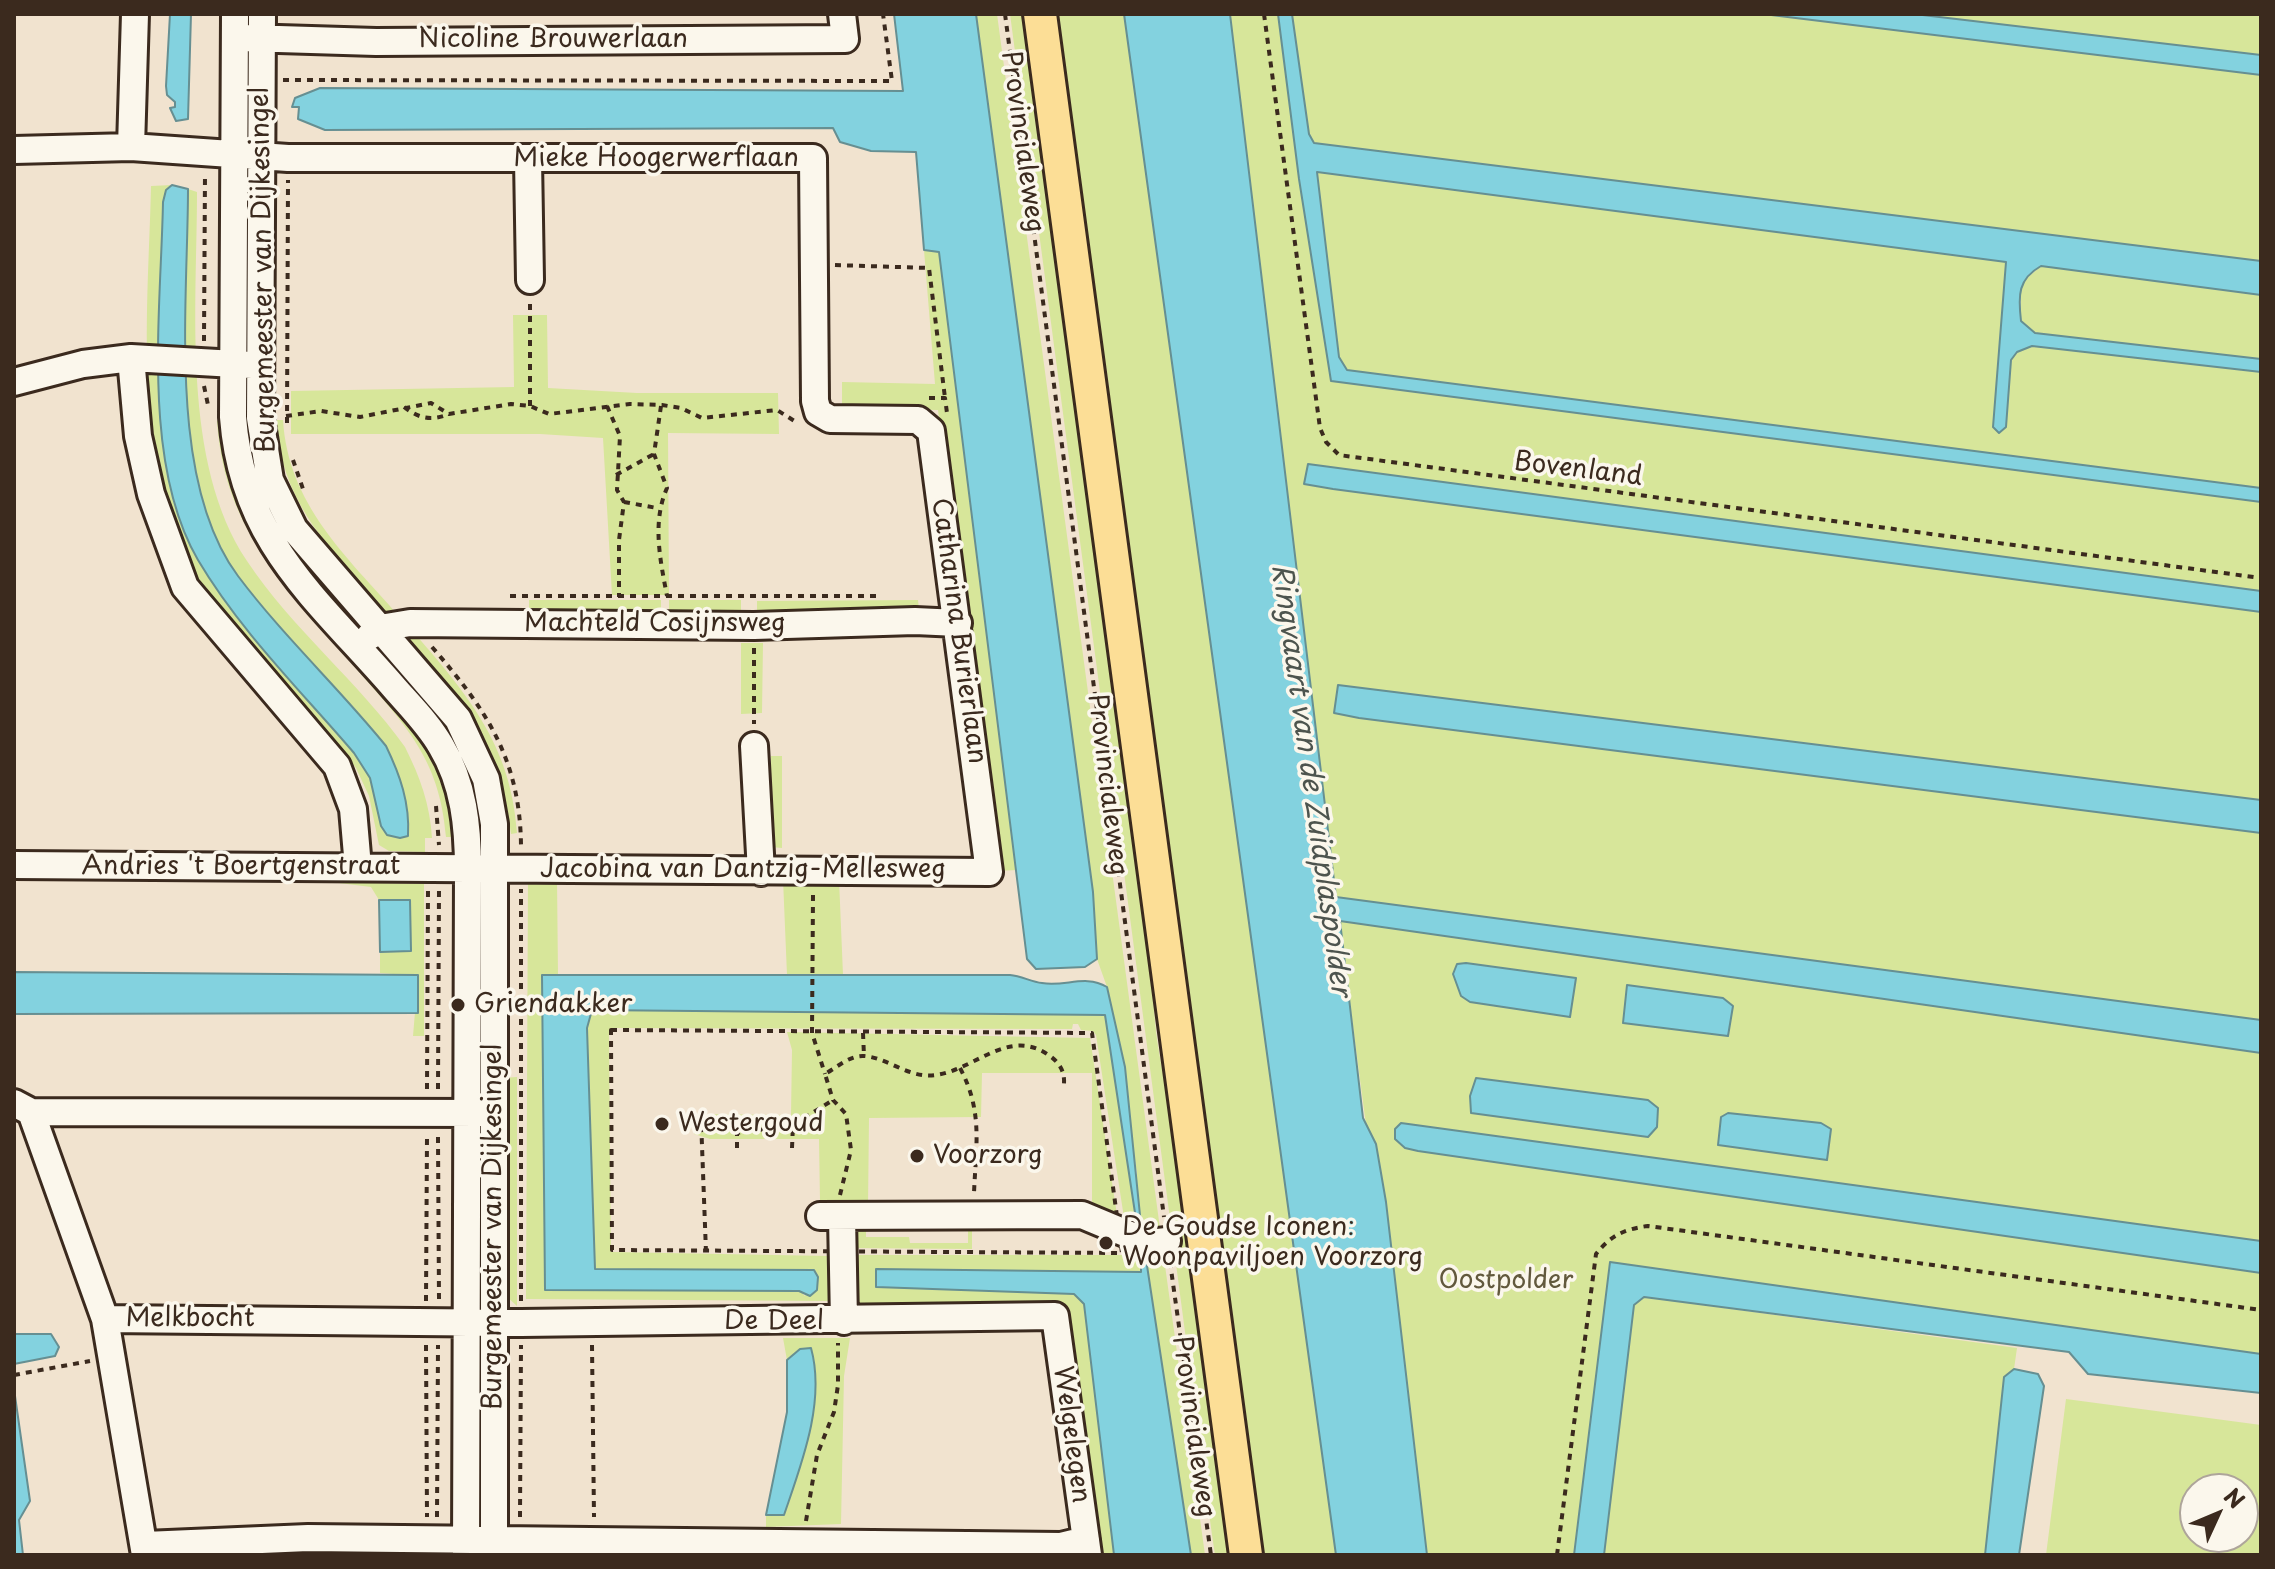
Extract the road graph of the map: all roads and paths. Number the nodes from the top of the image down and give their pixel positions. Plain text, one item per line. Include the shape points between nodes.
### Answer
1 (135, 14) edge
2 (842, 14) edge
3 (883, 14) edge
4 (1005, 14) edge
5 (1040, 14) edge
6 (1264, 14) edge
7 (248, 26) edge
8 (522, 26) edge
9 (261, 78) junction
10 (131, 147) junction
11 (14, 150) edge
12 (236, 156) junction
13 (275, 158) junction
14 (528, 159) junction
15 (814, 265) junction
16 (530, 280) joint
17 (131, 358) junction
18 (234, 363) junction
19 (260, 366) junction
20 (14, 382) edge
21 (945, 398) dead end
22 (662, 405) junction
23 (530, 406) junction
24 (607, 406) junction
25 (404, 407) junction
26 (449, 414) junction
27 (286, 416) junction
28 (807, 417) junction
29 (288, 431) dead end
30 (290, 446) dead end
31 (654, 454) junction
32 (616, 475) junction
33 (305, 493) dead end
34 (624, 502) junction
35 (658, 508) junction
36 (2261, 578) edge
37 (510, 596) dead end
38 (667, 596) junction
39 (890, 596) dead end
40 (619, 597) junction
41 (410, 623) junction
42 (958, 623) junction
43 (667, 626) junction
44 (754, 626) junction
45 (380, 628) junction
46 (358, 647) junction
47 (754, 746) joint
48 (434, 796) dead end
49 (14, 865) edge
50 (358, 867) junction
51 (434, 869) junction
52 (509, 869) junction
53 (468, 870) junction
54 (761, 872) junction
55 (989, 872) joint
56 (813, 873) junction
57 (812, 1033) junction
58 (863, 1033) junction
59 (1029, 1033) junction
60 (1026, 1044) junction
61 (864, 1056) junction
62 (960, 1068) junction
63 (825, 1074) junction
64 (1064, 1084) dead end
65 (833, 1100) junction
66 (23, 1107) edge
67 (432, 1113) junction
68 (496, 1113) junction
69 (468, 1114) junction
70 (793, 1125) junction
71 (737, 1133) junction
72 (737, 1148) dead end
73 (792, 1148) dead end
74 (974, 1216) junction
75 (831, 1217) junction
76 (1121, 1231) junction
77 (1167, 1241) junction
78 (706, 1252) junction
79 (843, 1253) junction
80 (974, 1253) junction
81 (2261, 1310) edge
82 (1055, 1316) joint
83 (105, 1319) junction
84 (432, 1321) junction
85 (844, 1321) junction
86 (467, 1322) junction
87 (494, 1323) junction
88 (521, 1323) junction
89 (591, 1323) junction
90 (114, 1357) junction
91 (14, 1375) edge
92 (432, 1540) junction
93 (520, 1541) junction
94 (594, 1542) junction
95 (804, 1544) junction
96 (466, 1548) edge
97 (494, 1548) edge
98 (1087, 1548) edge
99 (145, 1550) edge
100 (1211, 1555) edge
101 (1246, 1555) edge
102 (1557, 1555) edge

1 - 10 street
2 - 8 street, Nicoline Brouwerlaan via 845,39
3 - 9 path via 892,81
4 - 77 path, Provincialeweg
5 - 101 main road, Provincialeweg
6 - 36 path, Bovenland via 1320,428 1339,455
7 - 8 street, Nicoline Brouwerlaan via 376,42
7 - 9 street, Burgemeester van Dijkesingel
7 - 12 street, Burgemeester van Dijkesingel
9 - 13 street, Burgemeester van Dijkesingel
10 - 11 street, Mieke Hoogerwerflaan
10 - 12 street, Mieke Hoogerwerflaan
12 - 13 street, Mieke Hoogerwerflaan
12 - 18 street, Burgemeester van Dijkesingel
13 - 14 street, Mieke Hoogerwerflaan
13 - 19 street, Burgemeester van Dijkesingel
13 - 27 path, Burgemeester van Dijkesingel
14 - 15 street, Mieke Hoogerwerflaan via 813,158
14 - 16 street
15 - 21 path via 929,268
15 - 28 street, Mieke Hoogerwerflaan via 815,401
16 - 23 path
17 - 18 street
17 - 20 street
17 - 50 street via 138,436 151,494 185,587 337,766 353,809
18 - 19 street
18 - 46 street, Burgemeester van Dijkesingel via 236,450 257,519 286,564
19 - 45 street, Burgemeester van Dijkesingel via 264,455 281,506 294,529
22 - 24 path
22 - 28 path via 702,418 777,410
22 - 31 path
23 - 24 path via 549,414
23 - 26 path
24 - 32 path via 620,436
25 - 26 path via 431,403
25 - 26 path via 425,419
25 - 27 path via 360,417 321,411
27 - 29 path, Burgemeester van Dijkesingel
28 - 42 street, Catharina Burierlaan via 918,420 931,431
30 - 33 path, Burgemeester van Dijkesingel
31 - 32 path
31 - 35 path via 667,488
32 - 34 path
34 - 35 path
34 - 40 path
35 - 38 path
37 - 40 path
38 - 39 path
38 - 40 path
38 - 43 path
41 - 43 street, Machteld Cosijnsweg
41 - 45 street, Machteld Cosijnsweg
41 - 52 path, Burgemeester van Dijkesingel via 496,730 516,790
42 - 44 street, Machteld Cosijnsweg
42 - 55 street, Catharina Burierlaan
43 - 44 street, Machteld Cosijnsweg
44 - 47 path
45 - 46 street
45 - 52 street, Burgemeester van Dijkesingel via 458,719 474,748
46 - 53 street, Burgemeester van Dijkesingel via 442,747 465,812
47 - 54 street
48 - 51 path
49 - 50 street, Andries 't Boertgenstraat
50 - 51 street, Andries 't Boertgenstraat
51 - 53 street, Andries 't Boertgenstraat
51 - 67 path
51 - 67 path
52 - 53 street, Andries 't Boertgenstraat
52 - 54 street, Jacobina van Dantzig-Mellesweg
52 - 68 street, Burgemeester van Dijkesingel
52 - 88 path, Burgemeester van Dijkesingel
53 - 69 street, Burgemeester van Dijkesingel
54 - 56 street, Jacobina van Dantzig-Mellesweg
55 - 56 street, Jacobina van Dantzig-Mellesweg
56 - 57 path
57 - 58 path
57 - 63 path
57 - 78 path via 611,1030 612,1250
58 - 59 path
58 - 61 path
59 - 60 path
59 - 76 path via 1092,1033
60 - 62 path via 1010,1045
60 - 64 path via 1056,1059 1065,1074
61 - 62 path via 919,1076
61 - 63 path
62 - 74 path via 974,1094 976,1111
63 - 65 path
65 - 70 path
65 - 75 path via 846,1114 851,1150
66 - 67 street
66 - 83 street
67 - 69 street
67 - 84 path
67 - 84 path
68 - 69 street
68 - 87 street, Burgemeester van Dijkesingel
69 - 86 street, Burgemeester van Dijkesingel
70 - 71 path
70 - 73 path
71 - 72 path
71 - 78 path via 701,1119
74 - 75 street
74 - 76 street via 1009,1210 1070,1212
74 - 80 path
75 - 79 street
76 - 77 street via 1149,1243
76 - 80 path via 1122,1253
77 - 100 path, Provincialeweg
78 - 79 path
79 - 80 path
79 - 85 street
81 - 102 path via 1648,1226 1627,1229 1596,1254
82 - 85 street, De Deel
82 - 98 street, Welgelegen
83 - 84 street, Melkbocht
83 - 90 street, Melkbocht
84 - 86 street, Melkbocht
84 - 92 path
84 - 92 path
85 - 89 street, De Deel
85 - 95 path via 837,1344 834,1412 809,1487
86 - 87 street, De Deel
86 - 96 street, Burgemeester van Dijkesingel
87 - 88 street, De Deel
87 - 97 street, Burgemeester van Dijkesingel
88 - 89 street, De Deel
88 - 93 path, Burgemeester van Dijkesingel
89 - 94 path
90 - 91 path
90 - 99 street, Melkbocht
92 - 96 street
92 - 99 street via 308,1538
93 - 94 street
93 - 97 street
94 - 95 street
95 - 98 street
96 - 97 street

